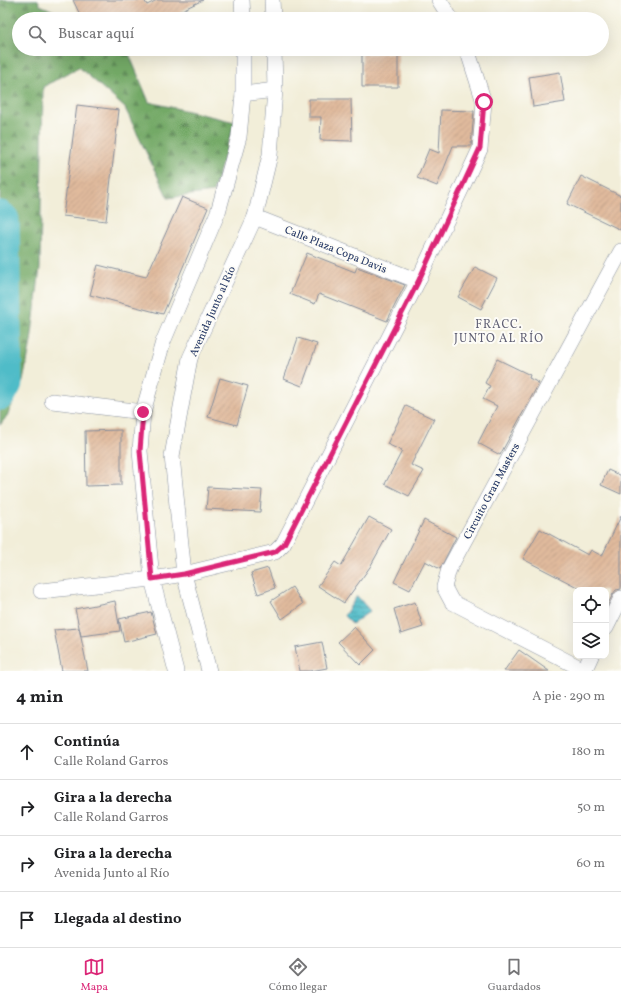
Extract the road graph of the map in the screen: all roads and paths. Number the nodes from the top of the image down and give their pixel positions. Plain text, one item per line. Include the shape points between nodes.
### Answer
1 (242, 0) edge
2 (272, 0) edge
3 (439, 0) edge
4 (243, 12) edge
5 (273, 12) edge
6 (447, 12) edge
7 (243, 56) edge
8 (274, 56) edge
9 (469, 56) edge
10 (275, 90) junction
11 (244, 94) junction
12 (255, 217) junction
13 (621, 251) edge
14 (418, 282) junction
15 (52, 401) dead end
16 (143, 412) junction
17 (184, 574) junction
18 (152, 579) junction
19 (41, 591) dead end
20 (621, 598) edge
21 (613, 623) edge
22 (590, 659) edge
23 (176, 671) edge
24 (210, 671) edge
25 (584, 671) edge

1 - 4 street
2 - 5 street
3 - 6 street
7 - 11 street
8 - 10 street, Avenida Junto al Río
9 - 14 street via 484,102 480,148
10 - 11 street
10 - 12 street, Avenida Junto al Río via 270,155
11 - 16 street via 239,137 218,212 163,342
12 - 14 street, Calle Plaza Copa Davis
12 - 17 street, Avenida Junto al Río via 190,358 172,456
13 - 25 street, Circuito Gran Masters via 449,569 444,587 452,602
14 - 17 street via 284,544 275,552
15 - 16 street
16 - 18 street via 140,451
17 - 18 street
17 - 24 street, Avenida Junto al Río
18 - 19 street
18 - 23 street
20 - 21 street
22 - 25 street

